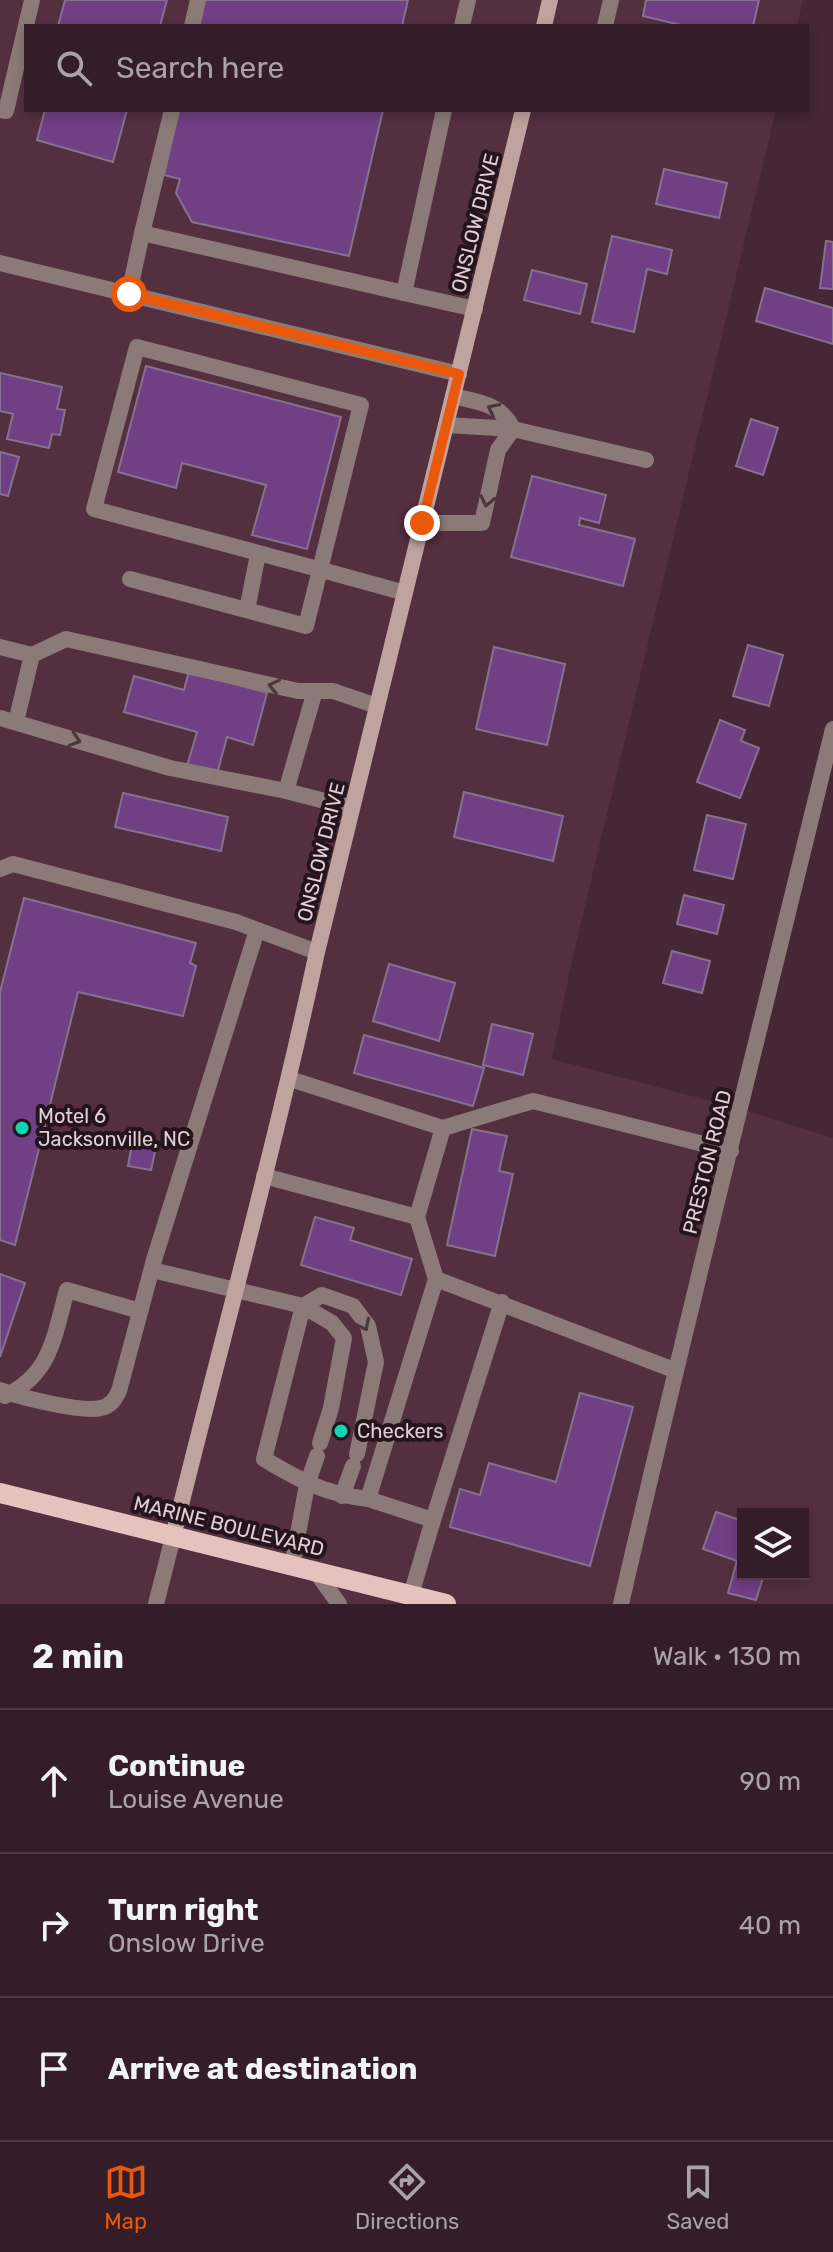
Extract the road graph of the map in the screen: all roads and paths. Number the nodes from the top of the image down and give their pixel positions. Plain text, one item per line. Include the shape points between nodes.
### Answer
1 (32, 0) edge
2 (198, 0) edge
3 (468, 0) edge
4 (550, 0) edge
5 (611, 0) edge
6 (192, 24) edge
7 (462, 24) edge
8 (544, 24) edge
9 (605, 24) edge
10 (6, 76) edge
11 (0, 110) edge
12 (172, 112) edge
13 (444, 112) edge
14 (523, 112) edge
15 (142, 233) junction
16 (0, 263) edge
17 (404, 293) junction
18 (129, 294) junction
19 (475, 309) junction
20 (459, 374) junction
21 (453, 396) junction
22 (446, 425) junction
23 (513, 429) junction
24 (646, 460) dead end
25 (422, 523) junction
26 (258, 554) junction
27 (320, 570) junction
28 (130, 579) dead end
29 (405, 593) junction
30 (247, 610) junction
31 (0, 647) edge
32 (32, 655) junction
33 (315, 691) junction
34 (377, 706) junction
35 (8, 720) edge
36 (833, 729) edge
37 (286, 791) junction
38 (352, 808) junction
39 (0, 869) edge
40 (257, 930) junction
41 (317, 952) junction
42 (290, 1079) junction
43 (443, 1128) junction
44 (731, 1151) junction
45 (264, 1176) junction
46 (417, 1217) junction
47 (152, 1270) junction
48 (436, 1279) junction
49 (233, 1291) junction
50 (502, 1302) junction
51 (303, 1306) junction
52 (140, 1311) junction
53 (674, 1370) junction
54 (3, 1394) edge
55 (307, 1485) junction
56 (0, 1493) edge
57 (342, 1496) junction
58 (368, 1499) junction
59 (433, 1520) junction
60 (173, 1537) junction
61 (292, 1566) junction
62 (316, 1572) junction
63 (411, 1595) junction
64 (156, 1604) edge
65 (339, 1604) edge
66 (446, 1604) edge
67 (621, 1604) edge

1 - 10 street
2 - 6 street
3 - 7 street
4 - 8 main road
5 - 9 street
10 - 11 street via 6,111
12 - 15 street
13 - 17 street
14 - 19 main road, ONSLOW DRIVE
15 - 17 street
15 - 18 street
16 - 18 street
17 - 19 street
18 - 20 street
19 - 20 main road, ONSLOW DRIVE
20 - 21 main road, ONSLOW DRIVE
21 - 22 main road, ONSLOW DRIVE
23 -> 21 street via 508,417 487,404
22 - 23 street
22 - 25 main road, ONSLOW DRIVE
23 - 24 street
23 -> 25 street via 498,450 482,523
25 - 29 main road, ONSLOW DRIVE
26 - 27 street
26 - 27 street via 94,509 137,347 361,405
26 - 30 street
27 - 29 street
27 - 30 street via 306,626
28 - 30 street
29 - 34 main road, ONSLOW DRIVE
31 - 32 street
33 -> 32 street via 66,639
32 - 35 street
33 - 34 street via 333,691
33 - 37 street
34 - 38 main road, ONSLOW DRIVE
35 -> 37 street via 170,768
36 - 44 street, PRESTON ROAD
37 - 38 street
38 - 41 main road, ONSLOW DRIVE
39 - 40 street via 13,864
40 - 41 street
40 - 47 street
41 - 42 main road, ONSLOW DRIVE
42 - 43 street
42 - 45 main road, ONSLOW DRIVE
43 - 44 street via 533,1101
43 - 46 street
44 - 53 street, PRESTON ROAD
45 - 46 street
45 - 49 main road, ONSLOW DRIVE
46 - 48 street
47 - 49 street
47 - 52 street
48 - 50 street
48 - 58 street
49 - 51 street
49 - 60 main road, ONSLOW DRIVE
50 - 53 street
50 - 59 street
51 - 55 street via 332,1323 344,1338 331,1408
51 - 55 street via 264,1459
51 -> 57 street via 322,1295 353,1306 368,1326 376,1362
52 - 54 street via 67,1290 42,1366 28,1382
52 - 54 street via 119,1391 102,1408
53 - 67 street, PRESTON ROAD
55 - 57 street
55 - 61 street
56 - 60 main road, MARINE BOULEVARD
57 - 58 street
58 - 59 street
59 - 63 street
60 - 61 main road, MARINE BOULEVARD
60 - 64 street, ONSLOW DRIVE
61 - 62 main road, MARINE BOULEVARD
62 - 63 main road, MARINE BOULEVARD
62 - 65 street
63 - 66 main road, MARINE BOULEVARD

